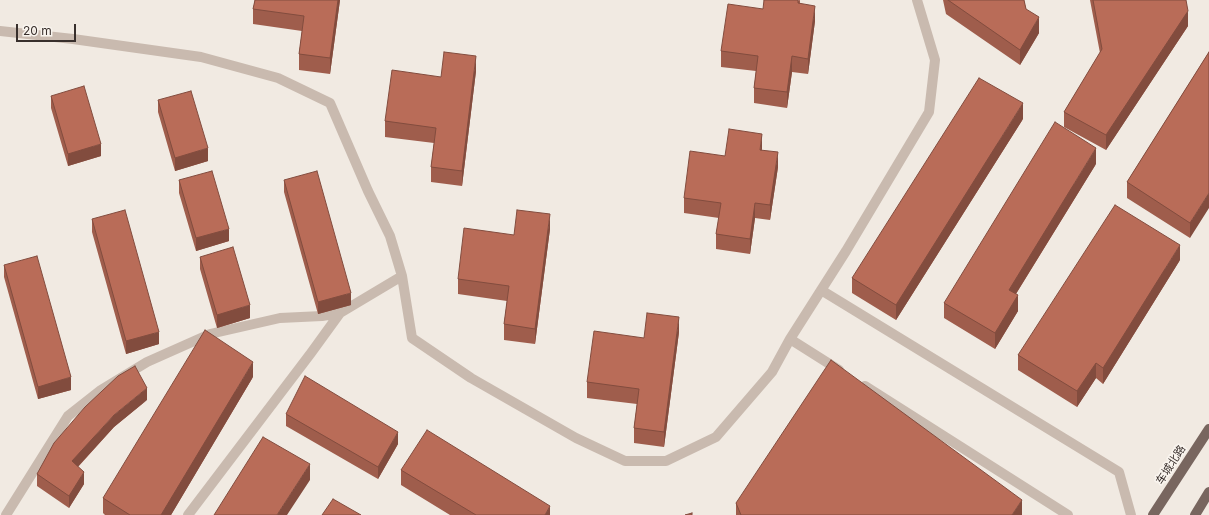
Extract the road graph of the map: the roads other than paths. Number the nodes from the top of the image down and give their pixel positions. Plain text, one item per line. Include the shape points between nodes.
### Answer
1 (917, 0) edge
2 (0, 31) edge
3 (402, 276) junction
4 (821, 290) junction
5 (340, 313) junction
6 (790, 339) junction
7 (1209, 429) edge
8 (1209, 492) edge
9 (6, 515) edge
10 (188, 515) edge
11 (1068, 515) edge
12 (1130, 515) edge
13 (1153, 515) edge
14 (1195, 515) edge

1 - 4 street via 935,60 930,112
2 - 3 street via 201,57 278,78 330,103 390,236
3 - 5 street
3 - 6 street via 412,338 471,378 576,438 625,461 666,460 716,437 772,372
4 - 6 street
4 - 12 street via 1119,472
5 - 9 street via 280,318 210,334 147,362 101,390 68,416
5 - 10 street
6 - 11 street
7 - 13 main road, 车城北路
8 - 14 main road

